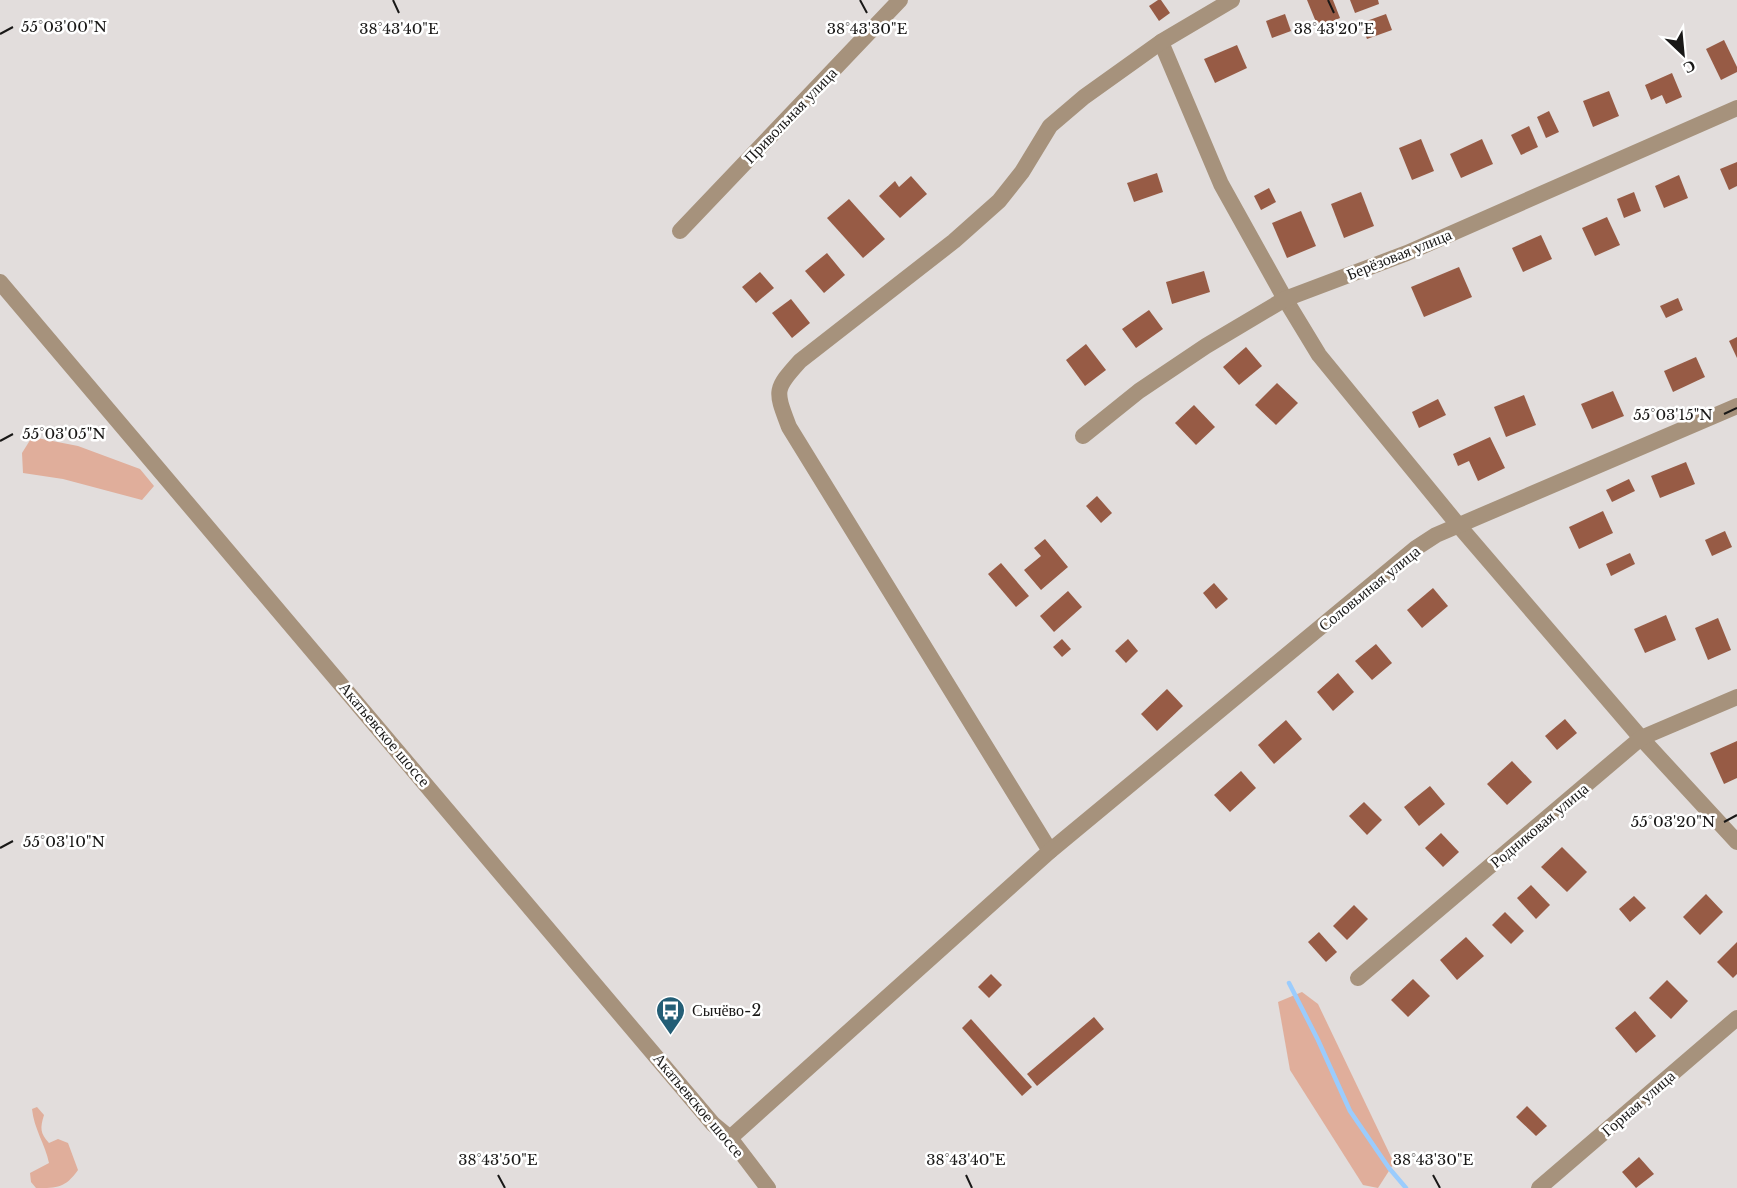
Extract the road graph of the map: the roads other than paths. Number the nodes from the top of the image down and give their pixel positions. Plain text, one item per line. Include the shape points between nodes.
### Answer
1 (900, 0) edge
2 (1232, 0) edge
3 (1161, 42) junction
4 (1737, 108) edge
5 (680, 231) dead end
6 (0, 282) edge
7 (1285, 299) junction
8 (1737, 406) edge
9 (1083, 436) dead end
10 (1459, 526) junction
11 (1737, 697) edge
12 (1641, 738) junction
13 (1737, 842) edge
14 (1050, 851) junction
15 (1358, 978) dead end
16 (1737, 1018) edge
17 (730, 1138) junction
18 (768, 1188) edge
19 (1539, 1188) edge

1 - 5 street, Привольная улица
2 - 3 street
3 - 7 street via 1221,184
3 - 14 street via 1050,126 999,201 800,361 783,380 778,398 789,427
4 - 7 street, Берёзовая улица via 1407,253
6 - 17 street, Акатьевское шоссе via 713,1124
7 - 9 street, Берёзовая улица via 1139,391
7 - 10 street via 1319,355
8 - 10 street, Соловьиная улица
10 - 12 street
10 - 14 street, Соловьиная улица via 1416,548
11 - 12 street, Родниковая улица
12 - 13 street
12 - 15 street, Родниковая улица
14 - 17 street, Соловьиная улица
16 - 19 street, Горная улица
17 - 18 street, Акатьевское шоссе

